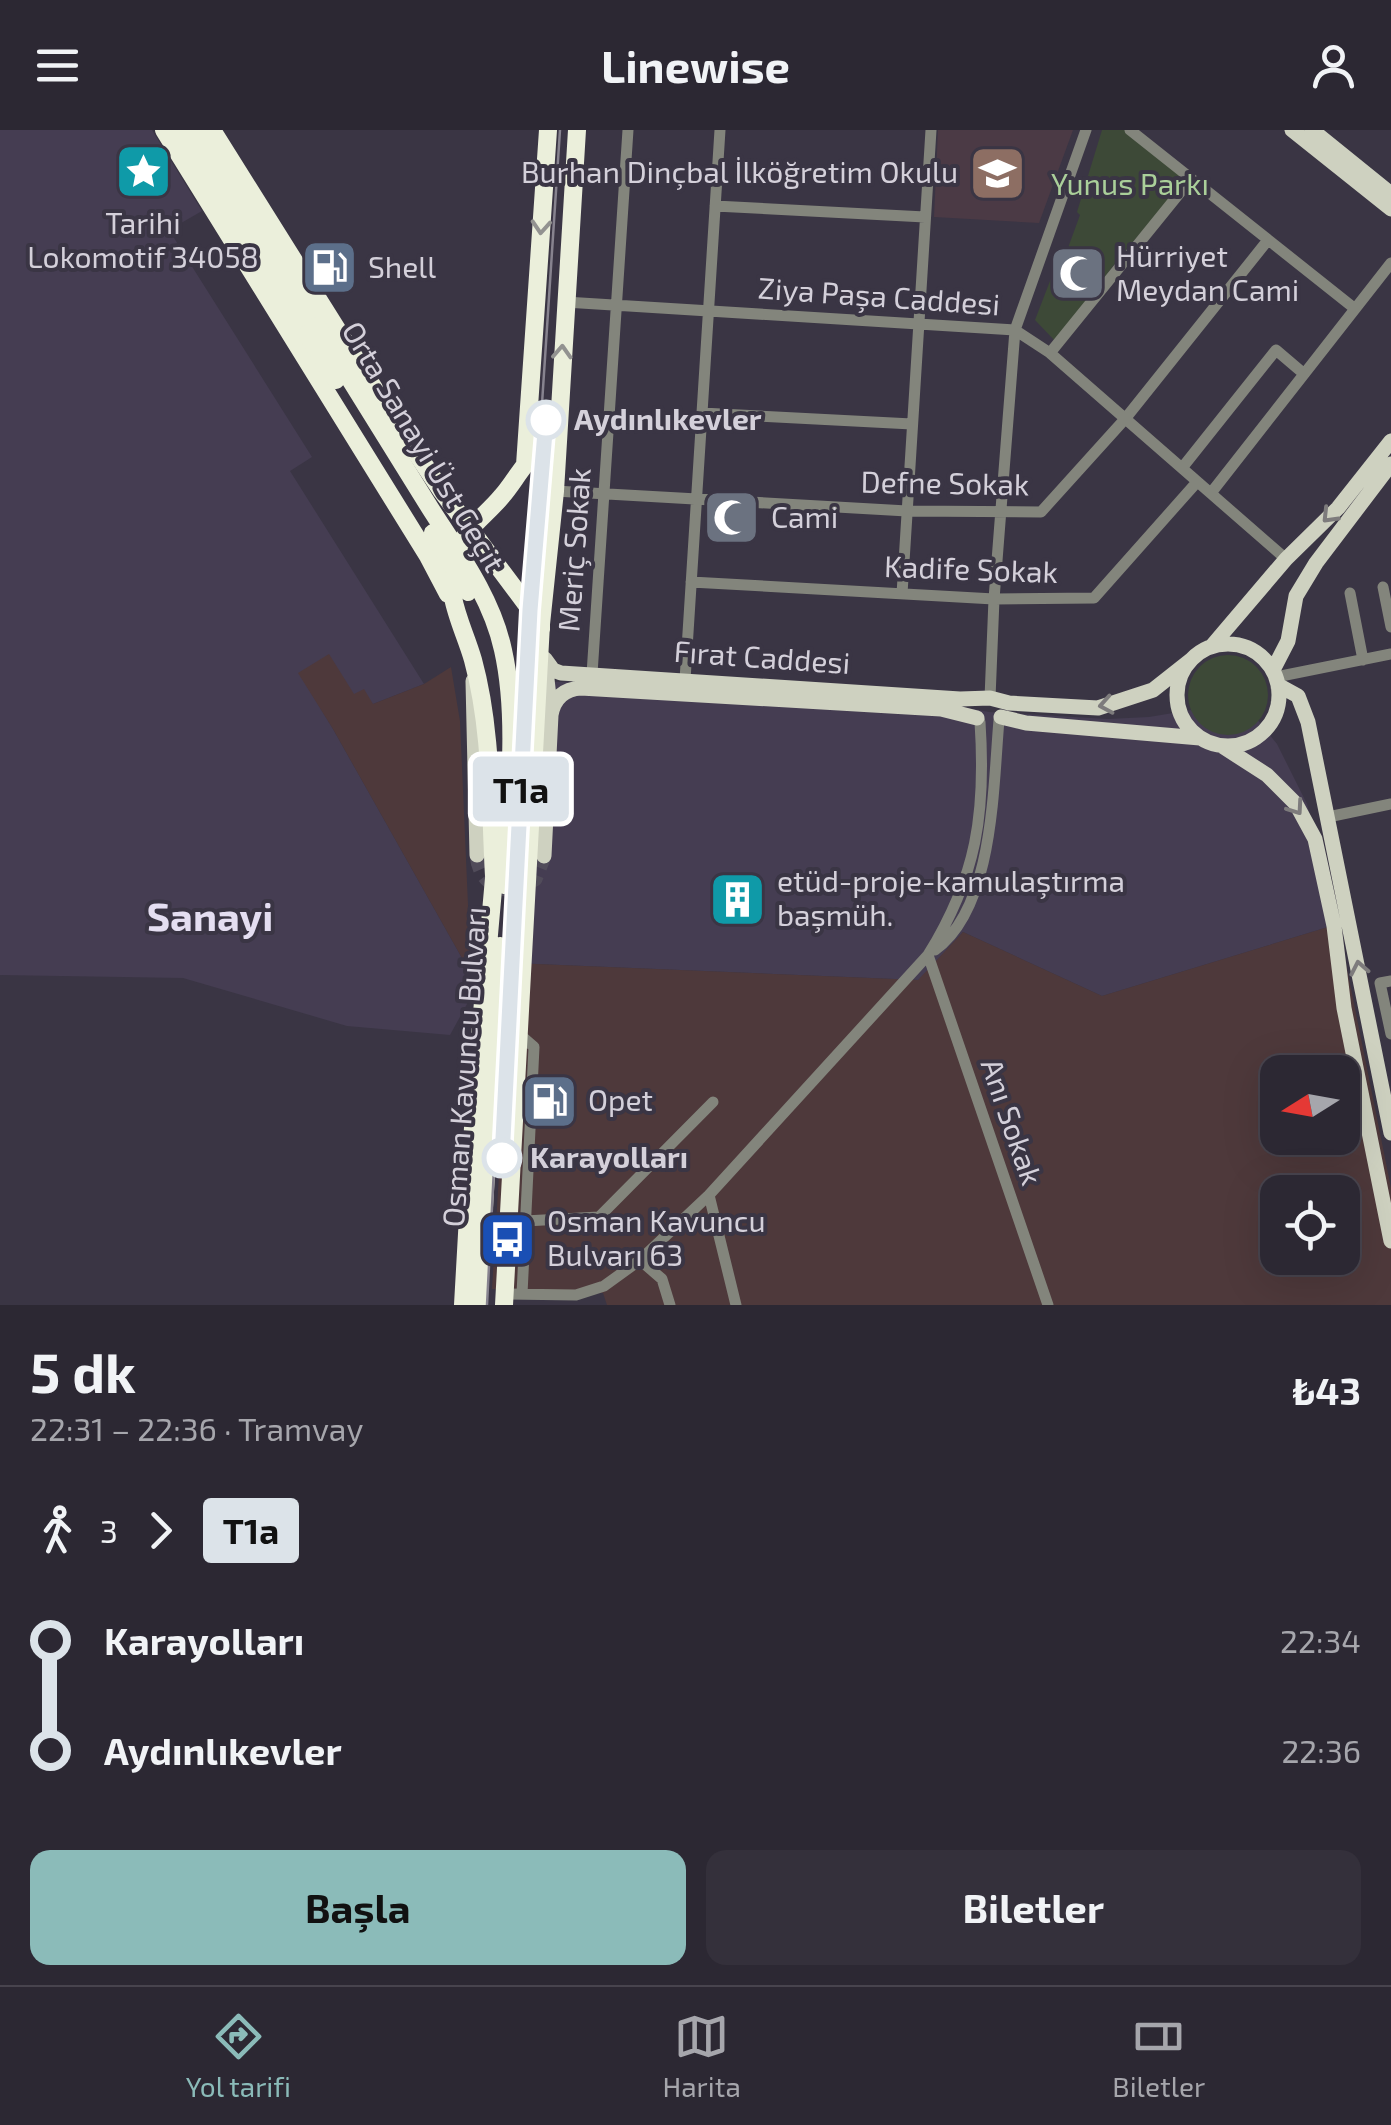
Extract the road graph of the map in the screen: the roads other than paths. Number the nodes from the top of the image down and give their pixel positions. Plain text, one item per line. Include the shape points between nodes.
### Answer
1 (164, 130) edge
2 (180, 130) edge
3 (196, 130) edge
4 (212, 130) edge
5 (548, 130) edge
6 (577, 130) edge
7 (628, 130) edge
8 (720, 130) edge
9 (929, 130) edge
10 (1086, 130) edge
11 (1130, 130) edge
12 (1292, 130) edge
13 (1312, 130) edge
14 (1191, 179) junction
15 (246, 182) junction
16 (1391, 194) edge
17 (715, 206) junction
18 (1391, 209) edge
19 (925, 218) junction
20 (223, 227) junction
21 (1268, 240) junction
22 (269, 259) junction
23 (1391, 262) edge
24 (565, 302) junction
25 (616, 305) junction
26 (1354, 308) junction
27 (708, 311) junction
28 (919, 323) junction
29 (1015, 330) junction
30 (1050, 352) junction
31 (1303, 373) junction
32 (702, 413) junction
33 (1125, 419) junction
34 (912, 424) junction
35 (1391, 441) edge
36 (1391, 464) edge
37 (1182, 468) junction
38 (1197, 482) junction
39 (441, 490) junction
40 (555, 490) junction
41 (1210, 493) junction
42 (605, 494) junction
43 (502, 496) junction
44 (696, 499) junction
45 (455, 508) junction
46 (907, 511) junction
47 (1000, 514) junction
48 (470, 528) junction
49 (415, 535) junction
50 (1286, 559) junction
51 (497, 565) junction
52 (452, 568) junction
53 (691, 582) junction
54 (1383, 587) dead end
55 (902, 594) junction
56 (1350, 594) dead end
57 (994, 599) junction
58 (454, 605) junction
59 (541, 624) junction
60 (1391, 627) edge
61 (1210, 647) junction
62 (1391, 654) edge
63 (545, 660) junction
64 (1191, 660) junction
65 (1363, 660) junction
66 (474, 662) junction
67 (592, 674) junction
68 (1276, 678) junction
69 (684, 680) junction
70 (994, 707) junction
71 (551, 715) junction
72 (978, 720) junction
73 (1200, 738) junction
74 (1222, 746) junction
75 (1391, 804) edge
76 (1328, 816) junction
77 (502, 832) junction
78 (477, 855) tunnel mouth
79 (544, 856) tunnel mouth
80 (494, 876) junction
81 (928, 955) junction
82 (1391, 982) edge
83 (1344, 1008) junction
84 (519, 1034) junction
85 (1391, 1034) edge
86 (1386, 1073) edge
87 (1387, 1094) edge
88 (713, 1102) dead end
89 (1391, 1133) edge
90 (709, 1195) junction
91 (525, 1221) junction
92 (1391, 1241) edge
93 (640, 1260) junction
94 (510, 1298) edge
95 (463, 1305) edge
96 (478, 1305) edge
97 (670, 1305) edge
98 (736, 1305) edge
99 (1048, 1305) edge

1 - 20 highway
2 - 22 highway
3 - 22 highway
4 - 15 highway
5 -> 43 highway via 524,465
6 - 24 highway
7 - 25 street, Meriç Sokak
8 - 17 street
9 - 19 street
10 - 29 street
11 - 14 street
12 - 18 main road
13 - 16 main road
14 - 21 street
14 - 30 street
15 - 22 highway
15 - 39 highway
17 - 19 street
17 - 27 street
19 - 28 street
20 - 22 highway
20 - 49 highway
21 - 26 street
21 - 33 street, Defne Sokak
22 - 77 highway, Orta Sanayi Üst Geçit, bridge via 464,560 492,616 508,676 510,786
23 - 26 street
24 - 25 street, Ziya Paşa Caddesi
40 -> 24 highway
25 - 27 street, Ziya Paşa Caddesi
25 - 42 street, Meriç Sokak
26 - 31 street
27 - 28 street, Ziya Paşa Caddesi
27 - 32 street
28 - 29 street, Ziya Paşa Caddesi
28 - 34 street
29 - 30 street, Ziya Paşa Caddesi
29 - 47 street
30 - 33 street, Ziya Paşa Caddesi
31 - 37 street via 1276,350
31 - 41 street
32 - 34 street
32 - 44 street
33 - 37 street, Ziya Paşa Caddesi
33 - 47 street, Defne Sokak via 1041,512
34 - 46 street
35 -> 50 main road
36 - 68 main road via 1296,596
37 - 38 street, Ziya Paşa Caddesi
38 - 41 street, Ziya Paşa Caddesi
38 - 57 street, Kadife Sokak via 1094,598
39 - 43 highway via 468,503
39 - 45 highway
40 - 42 street, Defne Sokak
40 - 59 highway
41 - 50 street, Ziya Paşa Caddesi
42 - 44 street, Defne Sokak
42 - 67 street, Meriç Sokak
43 - 48 highway
44 - 46 street, Defne Sokak
44 - 53 street
45 - 48 highway
45 - 49 highway via 455,538 432,544
46 - 47 street, Defne Sokak
46 - 55 street
47 - 57 street
48 - 51 highway
48 - 52 highway
49 - 58 highway
50 - 61 main road
51 - 52 highway via 471,555
51 - 59 highway
52 - 58 highway
53 - 55 street, Kadife Sokak
53 - 69 street
54 - 60 street
55 - 57 street, Kadife Sokak
56 - 65 street
57 - 70 street
58 - 66 highway
59 - 63 highway
59 - 84 highway
61 - 64 main road
61 - 68 main road via 1250,648
62 - 65 street
63 - 67 main road, Fırat Caddesi via 561,674
63 - 71 main road
64 -> 70 main road, Fırat Caddesi via 1153,690 1098,708
64 - 73 main road via 1177,697 1184,720
65 - 68 street
66 - 78 main road
66 - 80 highway
67 - 69 main road, Fırat Caddesi
68 - 74 main road via 1277,709 1266,730 1246,743
68 - 76 main road via 1298,696 1308,722
69 - 70 main road, Fırat Caddesi
70 - 72 main road via 975,710
70 - 73 main road, Fırat Caddesi via 1026,722
70 - 81 street via 989,826 975,892 964,920
71 - 72 main road, Fırat Caddesi via 558,696 581,688 942,709
71 - 79 main road
72 - 81 street via 980,822 952,916
73 - 74 main road
74 -> 83 main road via 1267,775 1296,804 1315,839
75 - 76 street
86 -> 76 main road
77 - 80 highway
77 - 96 highway, Osman Kavuncu Bulvarı
80 - 95 highway, Osman Kavuncu Bulvarı
81 - 90 street
81 - 99 street, Anı Sokak
82 - 85 street via 1380,983
83 - 87 main road via 1357,1025 1370,1089
83 - 92 main road
84 - 91 street via 534,1047
84 - 94 highway
86 - 87 main road
87 - 89 main road
88 - 91 street via 598,1216
90 - 93 street
90 - 98 street
91 - 94 street
93 - 94 street via 604,1286 576,1296
93 - 97 street via 662,1279

